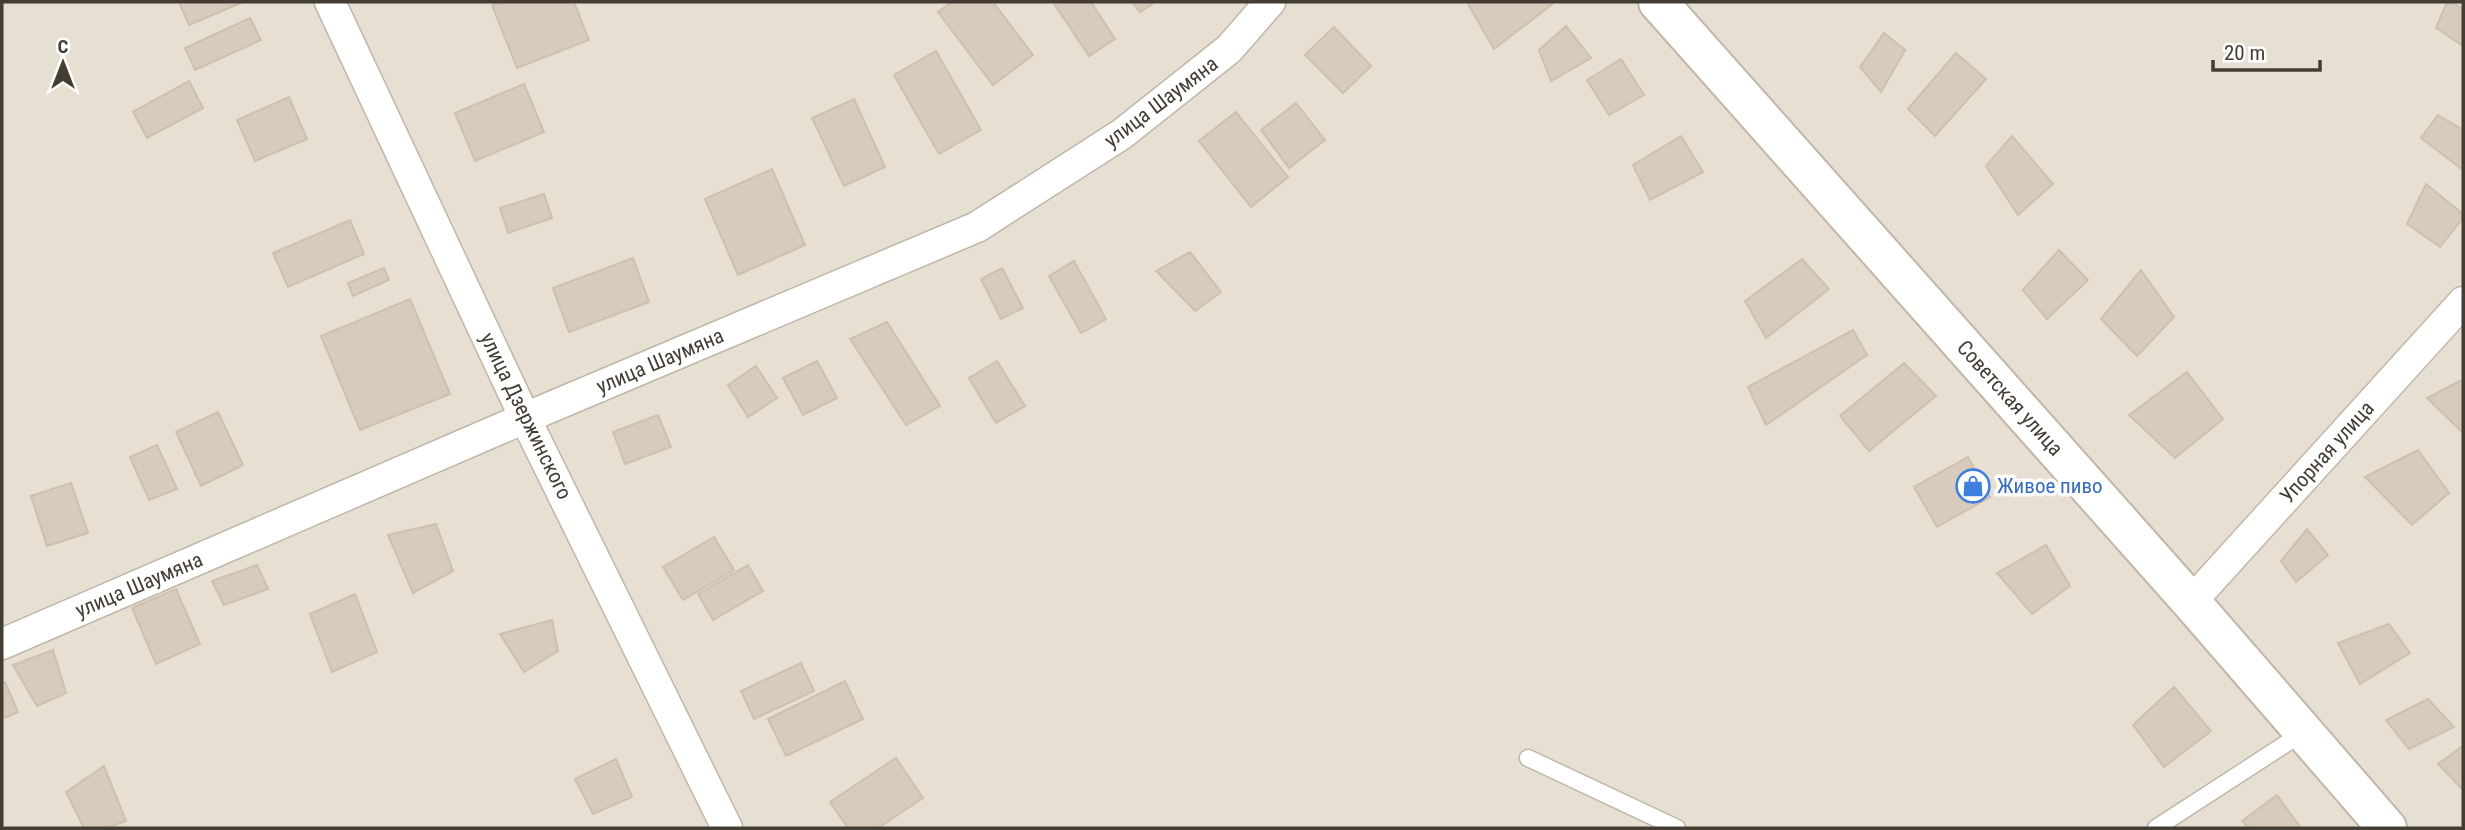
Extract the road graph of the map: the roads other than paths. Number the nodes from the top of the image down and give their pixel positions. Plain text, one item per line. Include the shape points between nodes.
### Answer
1 (330, 2) edge
2 (1270, 2) edge
3 (1658, 2) edge
4 (2463, 302) edge
5 (526, 418) junction
6 (2192, 602) junction
7 (2, 644) edge
8 (2304, 732) junction
9 (1528, 758) dead end
10 (727, 828) edge
11 (1676, 828) edge
12 (2156, 828) edge
13 (2388, 828) edge

1 - 5 street, улица Дзержинского
2 - 5 street, улица Шаумяна via 1229,49 1122,134 977,227
3 - 6 street, Советская улица
4 - 6 street, Упорная улица
5 - 7 street, улица Шаумяна
5 - 10 street, улица Дзержинского
6 - 8 street, Советская улица
8 - 12 lane
8 - 13 street, Советская улица
9 - 11 lane

